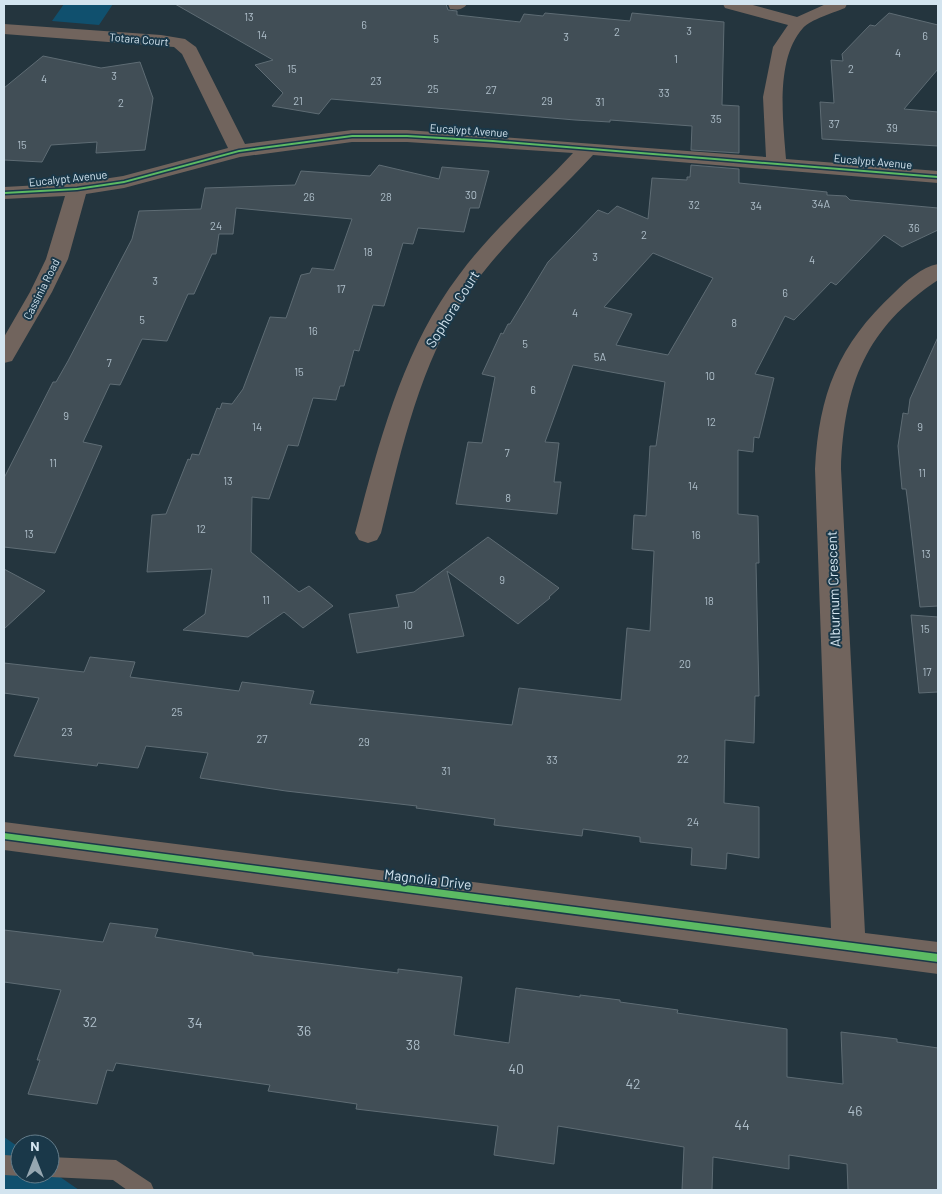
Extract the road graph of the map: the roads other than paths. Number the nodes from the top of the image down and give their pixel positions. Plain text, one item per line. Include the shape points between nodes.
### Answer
1 (731, 4) edge
2 (839, 4) edge
3 (798, 23) junction
4 (4, 30) edge
5 (588, 150) junction
6 (239, 152) junction
7 (776, 163) junction
8 (938, 177) edge
9 (77, 189) junction
10 (4, 193) edge
11 (938, 270) edge
12 (4, 356) edge
13 (368, 533) dead end
14 (4, 836) edge
15 (849, 947) junction
16 (938, 958) edge
17 (60, 1167) edge
18 (144, 1190) edge

1 - 3 street
2 - 3 street
3 - 7 street via 782,47 772,97
4 - 6 street, Totara Court via 161,40 179,44 190,51
5 - 6 street, Eucalypt Avenue via 417,137 352,136
5 - 7 street, Eucalypt Avenue
5 - 13 street, Sophora Court via 523,214 466,281 430,340 394,431
6 - 9 street, Eucalypt Avenue via 124,182
7 - 8 street, Eucalypt Avenue
9 - 10 street, Eucalypt Avenue
9 - 12 street, Cassinia Road via 57,259
11 - 15 street, Alburnum Crescent via 896,302 865,339 839,391 830,435 828,479
14 - 15 street, Magnolia Drive
15 - 16 street, Magnolia Drive
17 - 18 lane via 116,1170

